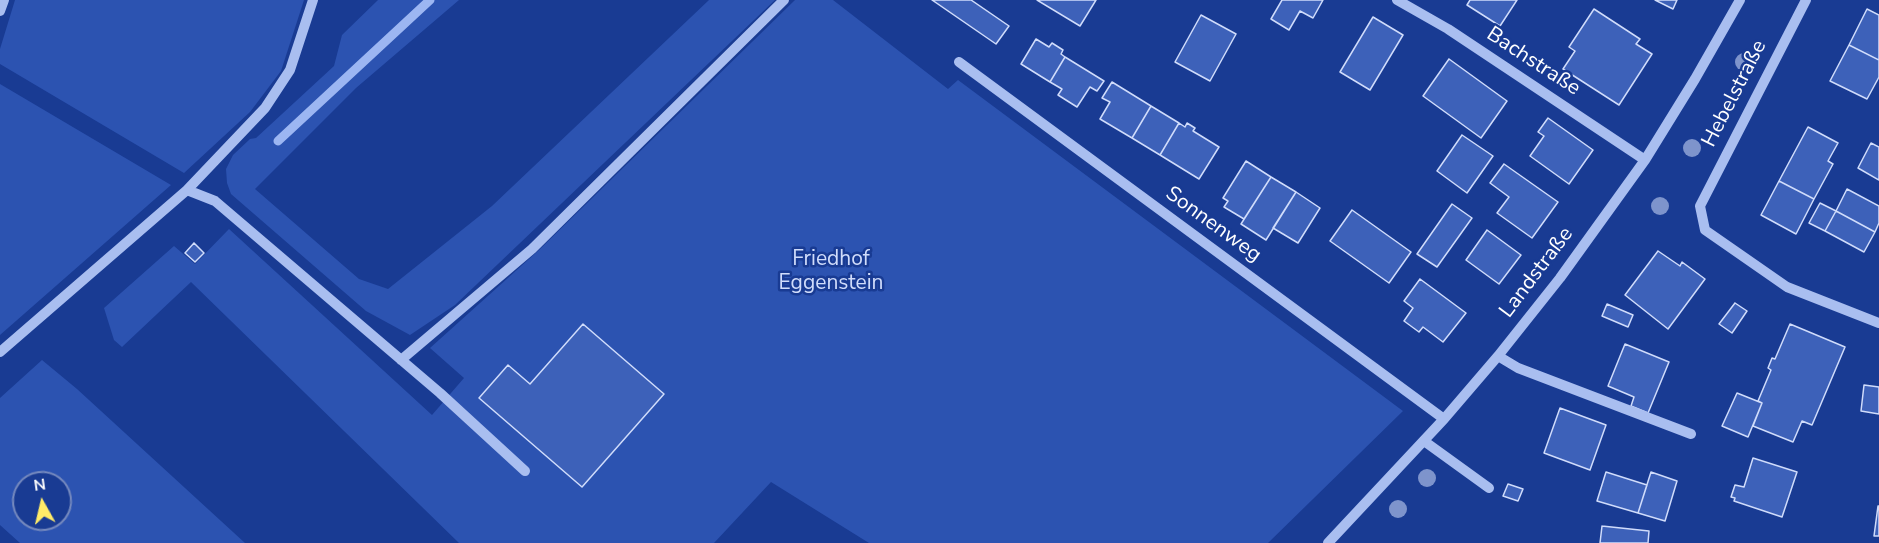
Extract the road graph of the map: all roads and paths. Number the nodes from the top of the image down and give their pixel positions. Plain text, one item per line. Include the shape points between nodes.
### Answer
1 (4, 0) edge
2 (313, 0) edge
3 (784, 0) edge
4 (1397, 0) edge
5 (1740, 0) edge
6 (1806, 0) edge
7 (0, 11) edge
8 (959, 62) dead end
9 (1645, 159) junction
10 (187, 190) junction
11 (1879, 323) edge
12 (0, 352) edge
13 (1498, 356) junction
14 (401, 360) junction
15 (1444, 419) junction
16 (1691, 434) dead end
17 (1424, 441) junction
18 (525, 471) dead end
19 (1489, 488) dead end
20 (1328, 543) edge

1 - 7 street
2 - 10 street via 290,70 265,108
3 - 14 street via 532,249
4 - 9 street, Bachstraße via 1448,29
5 - 9 street, Landstraße
6 - 11 street, Hebelstraße via 1700,206 1705,230 1787,287
8 - 15 street, Sonnenweg
9 - 13 street, Landstraße via 1560,278
10 - 12 street
10 - 14 street via 215,201
13 - 15 street, Landstraße
13 - 16 street via 1518,368
14 - 18 street
15 - 17 street, Landstraße
17 - 19 street
17 - 20 street, Landstraße

